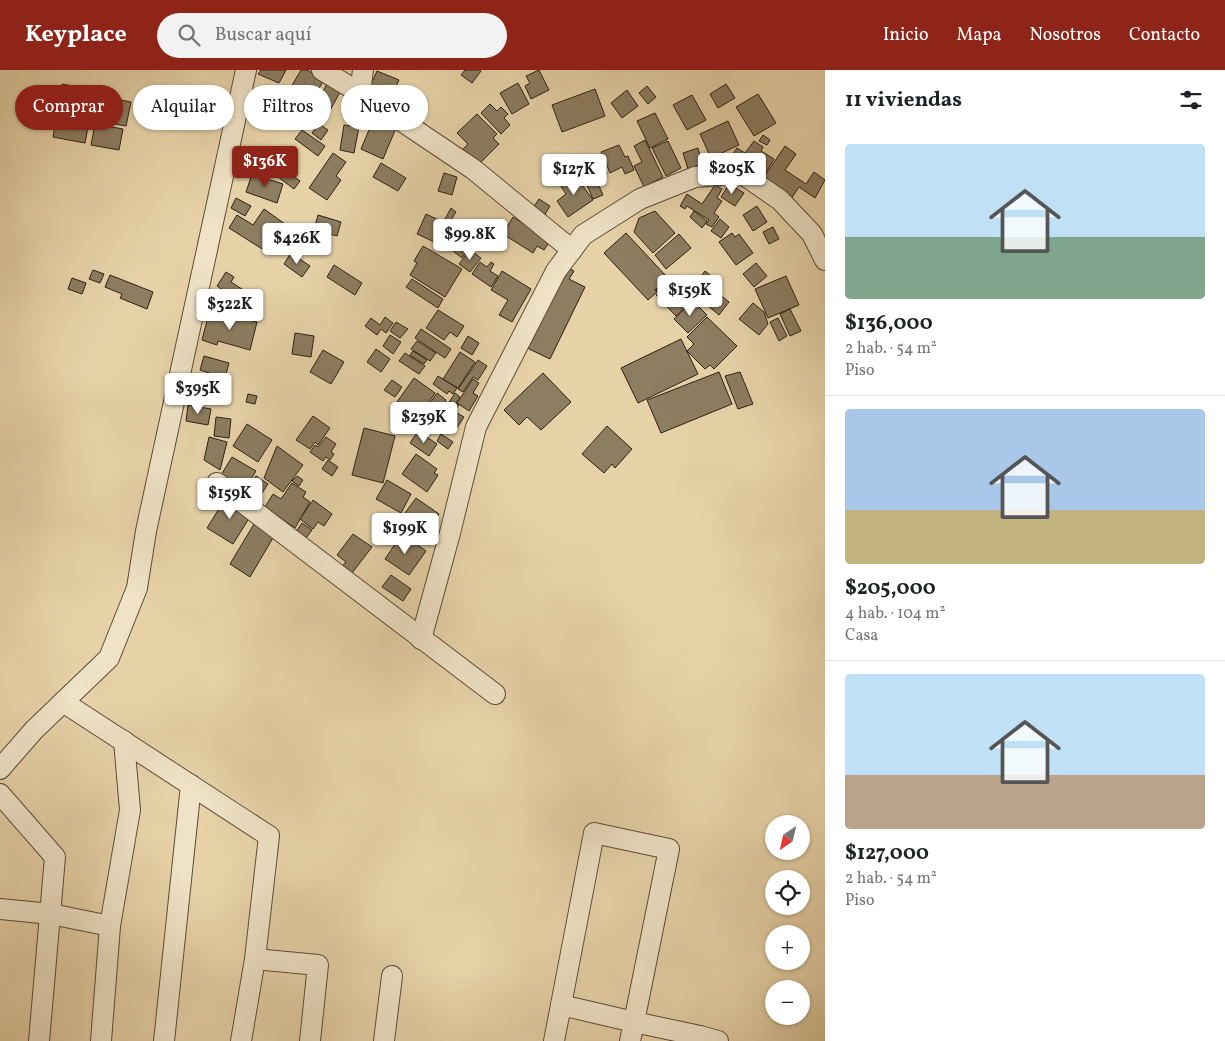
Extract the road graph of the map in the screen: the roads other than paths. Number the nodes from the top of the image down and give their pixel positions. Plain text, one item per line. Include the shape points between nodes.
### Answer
1 (246, 70) edge
2 (322, 70) edge
3 (363, 70) edge
4 (347, 85) edge
5 (361, 85) edge
6 (415, 130) edge
7 (572, 250) junction
8 (825, 260) edge
9 (217, 483) dead end
10 (421, 639) junction
11 (495, 694) dead end
12 (63, 702) junction
13 (124, 742) junction
14 (0, 768) edge
15 (191, 785) junction
16 (0, 794) edge
17 (0, 908) edge
18 (51, 914) junction
19 (110, 926) junction
20 (255, 959) junction
21 (392, 976) dead end
22 (560, 1005) junction
23 (632, 1031) edge
24 (706, 1040) edge
25 (39, 1041) edge
26 (100, 1041) edge
27 (164, 1041) edge
28 (241, 1041) edge
29 (310, 1041) edge
30 (384, 1041) edge
31 (554, 1041) edge

1 - 12 street via 146,531 137,588 109,658
2 - 4 street
3 - 5 street
6 - 7 street via 473,169
7 - 8 street via 583,235 640,199 694,177 741,173 780,200 812,234
7 - 10 street via 556,271 476,427
9 - 10 street
10 - 11 street
12 - 13 street
12 - 14 street
13 - 15 street
13 - 19 street via 130,810
15 - 20 street via 269,836
15 - 27 street
16 - 18 street via 56,857
17 - 18 street
18 - 19 street
18 - 25 street
19 - 26 street
20 - 28 street
20 - 29 street via 318,965
21 - 30 street
22 - 23 street
22 - 23 street via 594,833 669,850
22 - 31 street
23 - 24 street

